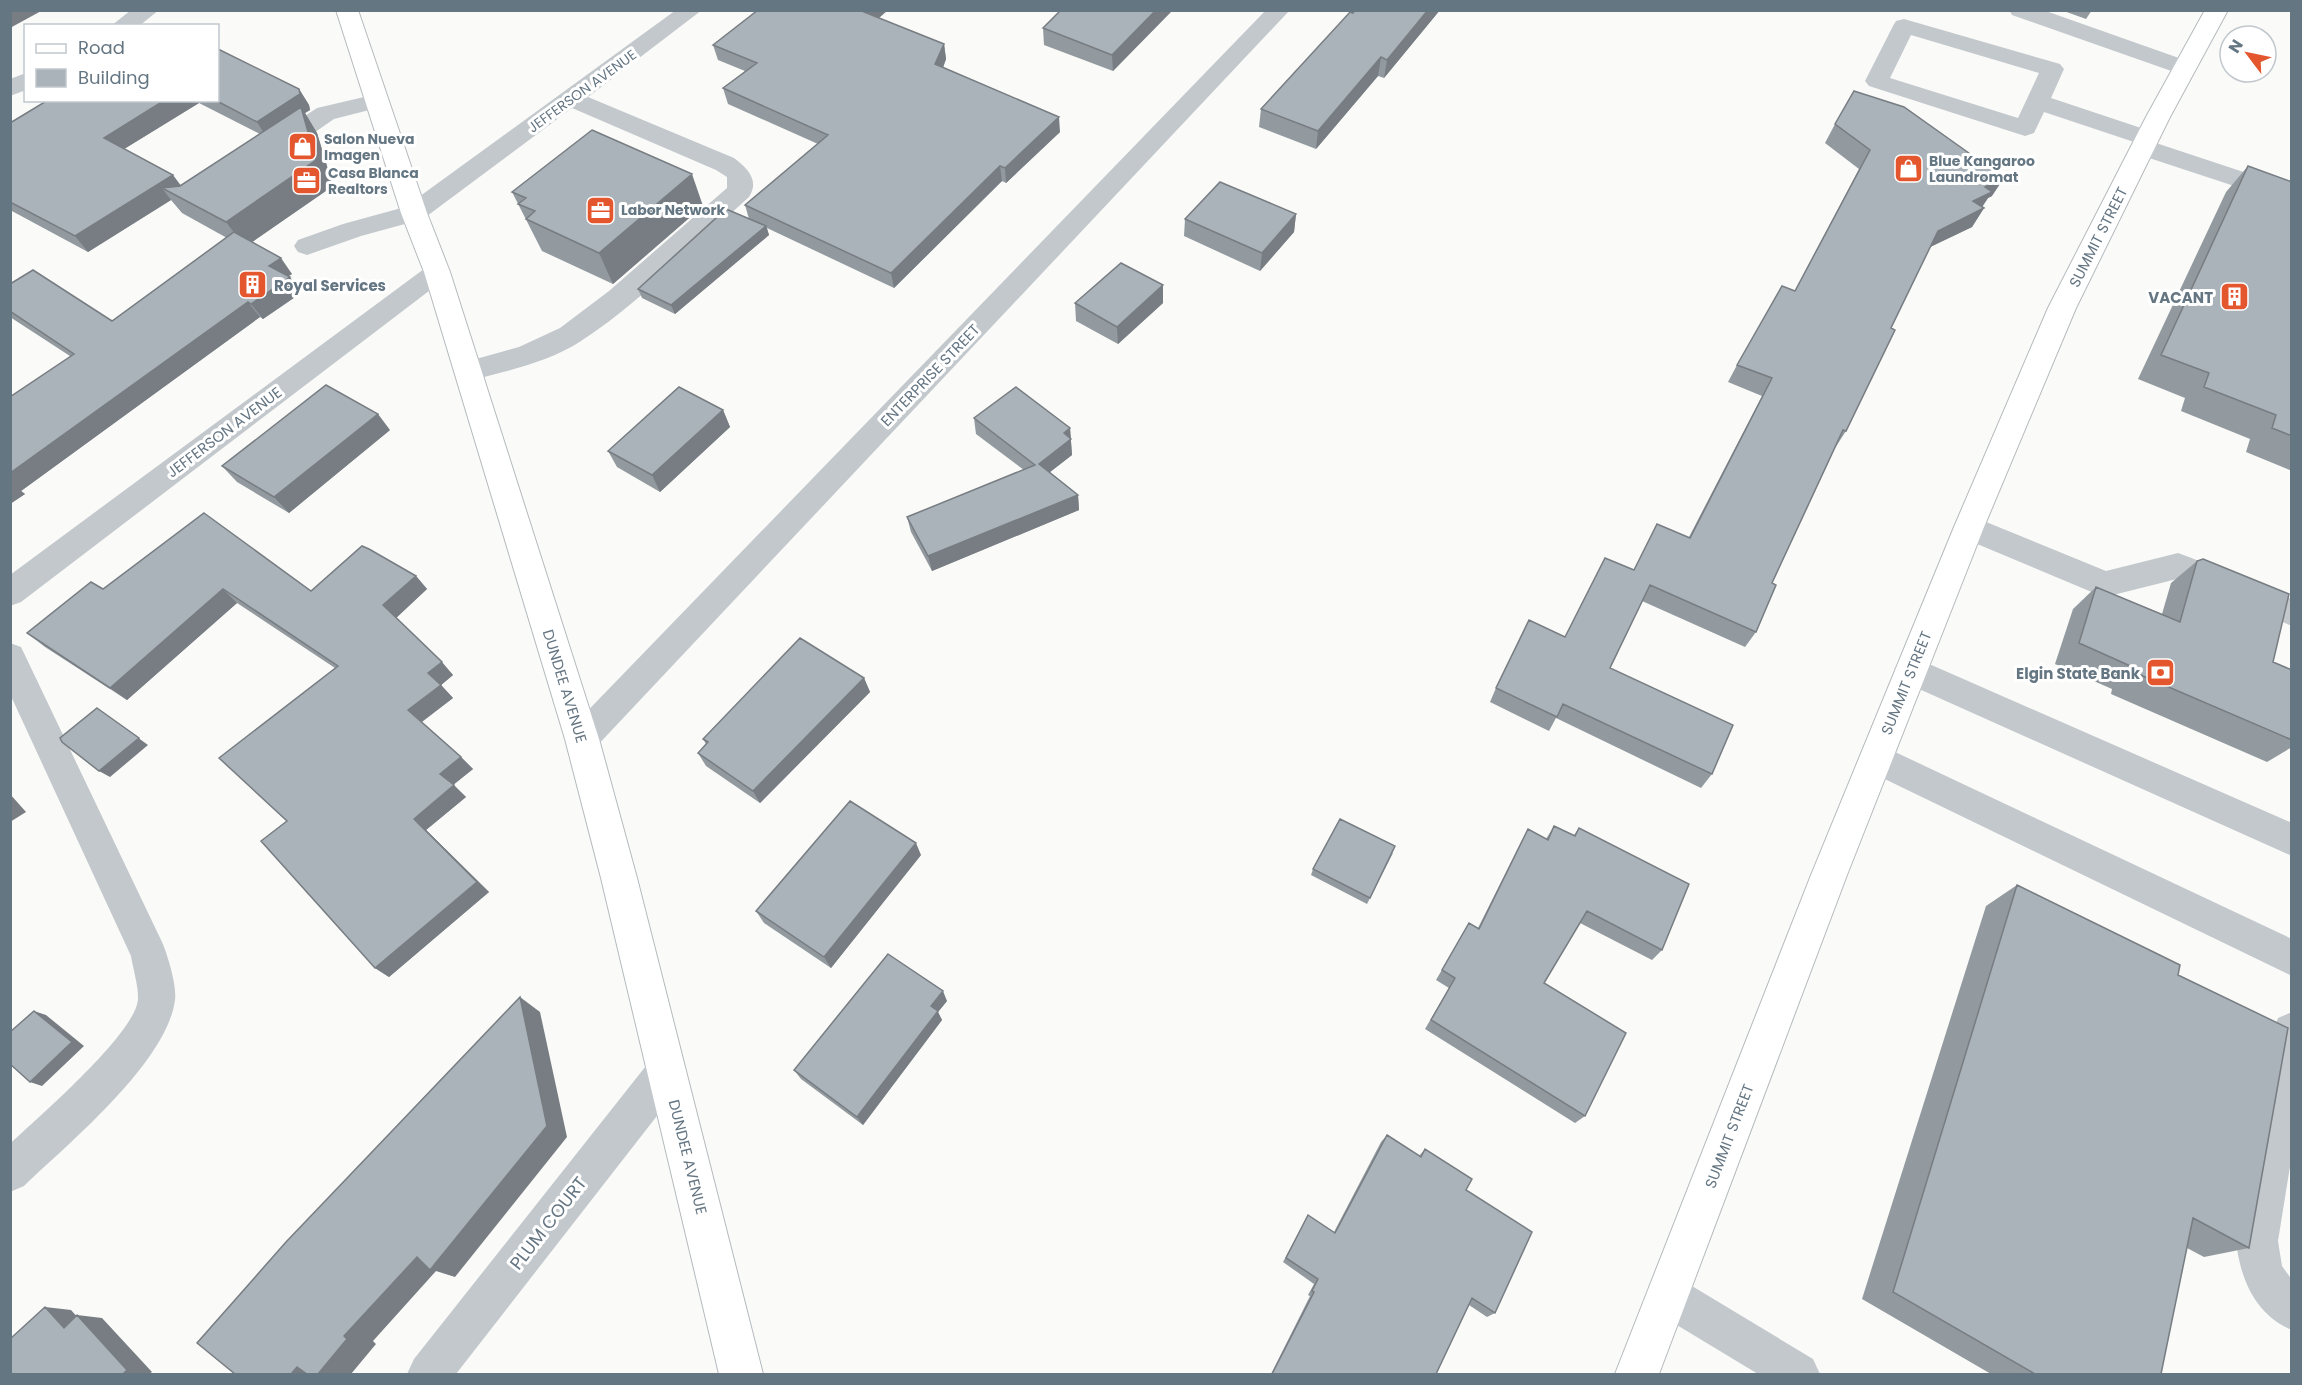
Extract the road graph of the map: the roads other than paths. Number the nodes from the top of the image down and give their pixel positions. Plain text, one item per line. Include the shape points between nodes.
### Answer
1 (148, 10) edge
2 (347, 10) edge
3 (691, 10) edge
4 (1279, 10) edge
5 (2020, 10) edge
6 (2217, 10) edge
7 (125, 24) edge
8 (2185, 68) junction
9 (24, 81) edge
10 (10, 89) edge
11 (571, 99) junction
12 (377, 101) junction
13 (2037, 102) junction
14 (2145, 142) junction
15 (249, 165) edge
16 (2292, 197) edge
17 (414, 213) junction
18 (307, 246) dead end
19 (437, 272) junction
20 (468, 371) junction
21 (1969, 527) junction
22 (10, 593) edge
23 (2292, 613) edge
24 (10, 657) edge
25 (1911, 670) junction
26 (582, 739) junction
27 (1876, 758) junction
28 (2292, 840) edge
29 (2292, 958) edge
30 (2292, 1030) edge
31 (667, 1071) junction
32 (10, 1172) edge
33 (1667, 1295) junction
34 (2292, 1309) edge
35 (429, 1374) edge
36 (741, 1374) edge
37 (1637, 1374) edge
38 (1798, 1374) edge

1 - 7 street
2 - 12 main road, DUNDEE AVENUE
3 - 11 street, JEFFERSON AVENUE
4 - 26 street, ENTERPRISE STREET
5 - 8 street
6 - 8 main road, SUMMIT STREET
8 - 14 main road, SUMMIT STREET
9 - 10 street
11 - 17 street, JEFFERSON AVENUE
11 - 20 street via 725,164 739,174 740,191 619,298 570,335 527,355
12 - 15 street via 326,113
12 - 17 main road, DUNDEE AVENUE
13 - 13 street via 2052,69 1904,26 1877,81 2025,128
13 - 14 street
14 - 16 street
14 - 21 main road, SUMMIT STREET via 2062,308
17 - 18 street
17 - 19 main road, DUNDEE AVENUE
19 - 20 main road, DUNDEE AVENUE
19 - 22 street, JEFFERSON AVENUE
20 - 26 main road, DUNDEE AVENUE
21 - 23 street via 2105,584 2178,566
21 - 25 main road, SUMMIT STREET
24 - 32 street via 149,955 157,999 146,1031 108,1077
25 - 27 main road, SUMMIT STREET
25 - 28 street
26 - 31 main road, DUNDEE AVENUE
27 - 29 street
27 - 33 main road, SUMMIT STREET
30 - 34 street via 2257,1242 2258,1260 2269,1287
31 - 35 street, PLUM COURT
31 - 36 main road, DUNDEE AVENUE
33 - 37 main road, SUMMIT STREET
33 - 38 street

